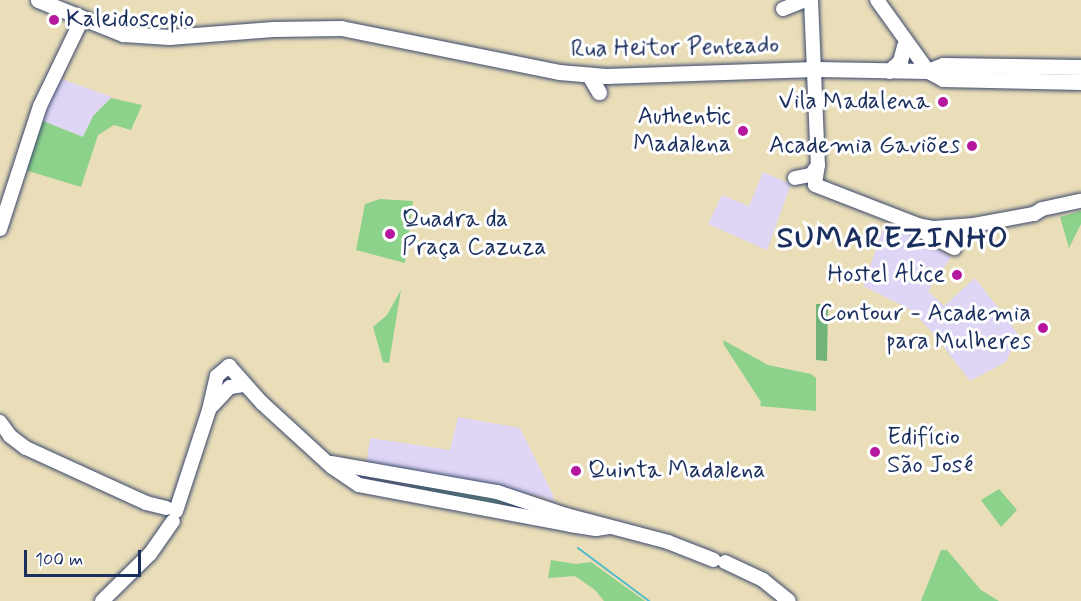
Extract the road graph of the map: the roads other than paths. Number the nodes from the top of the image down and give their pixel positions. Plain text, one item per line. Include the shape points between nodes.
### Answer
1 (38, 0) edge
2 (805, 0) edge
3 (811, 0) edge
4 (877, 0) edge
5 (783, 9) dead end
6 (82, 19) junction
7 (893, 25) junction
8 (904, 46) junction
9 (1081, 67) edge
10 (816, 69) junction
11 (889, 71) junction
12 (922, 71) junction
13 (589, 75) junction
14 (1081, 82) edge
15 (599, 92) dead end
16 (818, 165) junction
17 (795, 178) dead end
18 (831, 192) junction
19 (1081, 201) edge
20 (1042, 209) junction
21 (901, 218) junction
22 (974, 225) junction
23 (0, 230) edge
24 (245, 385) junction
25 (209, 410) junction
26 (0, 423) edge
27 (169, 514) junction
28 (102, 601) edge
29 (789, 601) edge

1 - 6 main road, Rua Heitor Penteado
2 - 5 street
3 - 10 street
4 - 7 street
6 - 13 main road, Rua Heitor Penteado via 119,33 165,37 341,28
6 - 23 street via 40,106
7 - 8 street
7 - 12 street via 918,54
8 - 11 main road via 900,61
8 - 12 street
9 - 12 main road, Rua Heitor Penteado via 942,65
10 - 11 main road, Rua Heitor Penteado
10 - 13 main road, Rua Heitor Penteado
10 - 16 street
11 - 12 main road, Rua Heitor Penteado
12 - 14 main road, Rua Heitor Penteado via 943,79
13 - 15 main road
16 - 17 street via 811,175
16 - 18 street
16 - 18 street via 815,185
18 - 21 street
19 - 20 street
20 - 21 street via 950,218
20 - 22 street via 1034,214
21 - 22 street via 934,228
21 - 22 street via 956,248
24 - 25 street via 230,387
24 - 25 street via 229,366 217,376
24 - 29 street via 334,466 497,492 545,514 668,542 763,580
25 - 27 street
26 - 27 street via 26,448
27 - 28 street via 150,554

